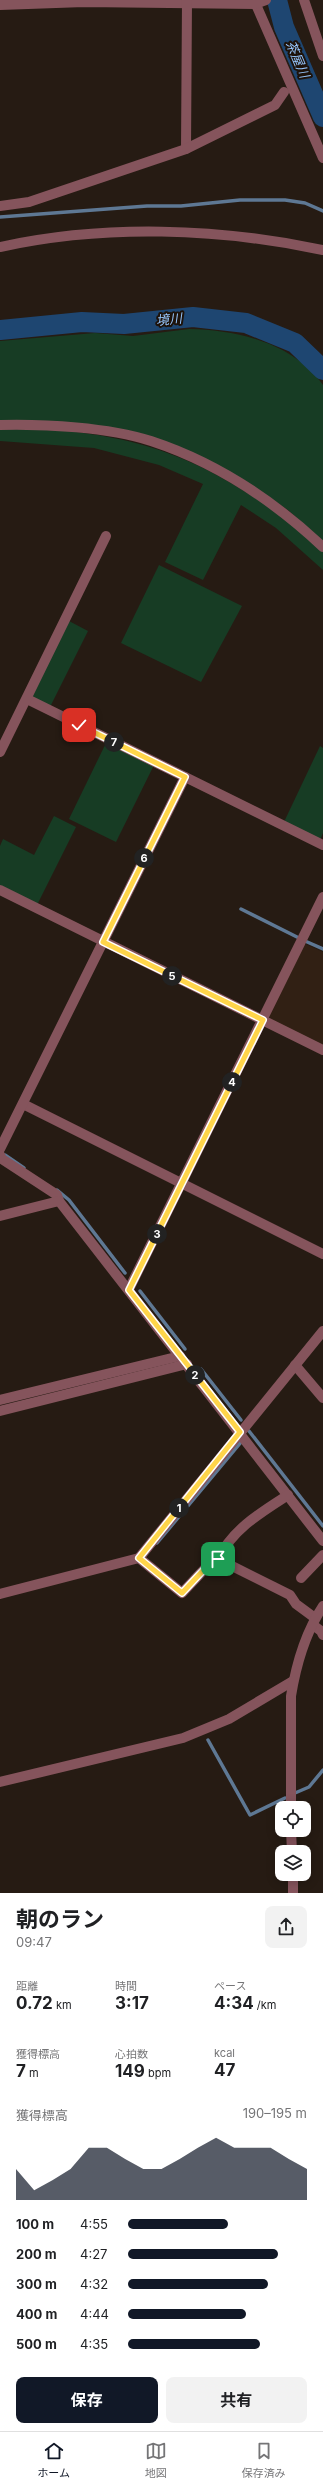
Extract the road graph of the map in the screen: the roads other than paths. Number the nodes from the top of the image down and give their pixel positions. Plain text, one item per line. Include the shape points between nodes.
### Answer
1 (266, 0) edge
2 (304, 0) edge
3 (84, 1) edge
4 (187, 2) edge
5 (254, 2) edge
6 (0, 5) edge
7 (323, 56) edge
8 (284, 92) dead end
9 (186, 149) junction
10 (323, 158) edge
11 (0, 206) edge
12 (0, 247) edge
13 (323, 250) edge
14 (0, 425) edge
15 (106, 536) dead end
16 (323, 546) edge
17 (27, 699) junction
18 (0, 752) edge
19 (185, 777) junction
20 (323, 845) edge
21 (0, 890) edge
22 (323, 898) edge
23 (103, 942) junction
24 (263, 1020) junction
25 (323, 1050) edge
26 (23, 1104) junction
27 (0, 1149) edge
28 (0, 1154) edge
29 (181, 1184) junction
30 (59, 1201) junction
31 (0, 1216) edge
32 (323, 1254) edge
33 (129, 1290) junction
34 (323, 1331) edge
35 (180, 1356) junction
36 (188, 1364) junction
37 (295, 1365) junction
38 (323, 1398) edge
39 (0, 1400) edge
40 (0, 1411) edge
41 (240, 1432) junction
42 (288, 1495) junction
43 (323, 1540) edge
44 (323, 1555) edge
45 (139, 1558) junction
46 (218, 1559) junction
47 (302, 1578) dead end
48 (0, 1594) edge
49 (323, 1606) edge
50 (314, 1621) junction
51 (323, 1635) edge
52 (293, 1681) junction
53 (0, 1782) edge
54 (291, 1801) edge
55 (293, 1881) edge
56 (293, 1893) edge

1 - 5 street
2 - 7 street
3 - 4 street
3 - 6 street
4 - 5 street
4 - 9 street
5 - 10 street
8 - 9 street via 275,105
9 - 11 street via 29,202
12 - 13 street via 27,241 115,232 190,233 270,239
14 - 16 street via 87,430 150,441 196,460 245,487 294,520
15 - 17 street
17 - 18 street
17 - 19 street
19 - 20 street
19 - 23 street
21 - 23 street
22 - 24 street
23 - 24 street
23 - 26 street
24 - 25 street
24 - 29 street
26 - 27 street
26 - 29 street
28 - 30 street via 2,1159 57,1195
29 - 32 street
29 - 33 street
30 - 31 street
30 - 33 street
33 - 35 street
34 - 37 street
35 - 36 street
35 - 39 street
36 - 40 street
36 - 41 street
37 - 38 street
37 - 41 street
41 - 42 street
41 - 45 street
42 - 43 street
42 - 46 street via 232,1535
44 - 47 street
45 - 46 street via 182,1593 212,1561
45 - 48 street
46 - 50 street via 290,1595
49 - 50 street
50 - 51 street
50 - 52 street via 298,1658
52 - 53 street via 229,1718 184,1738
52 - 54 street
55 - 56 street

